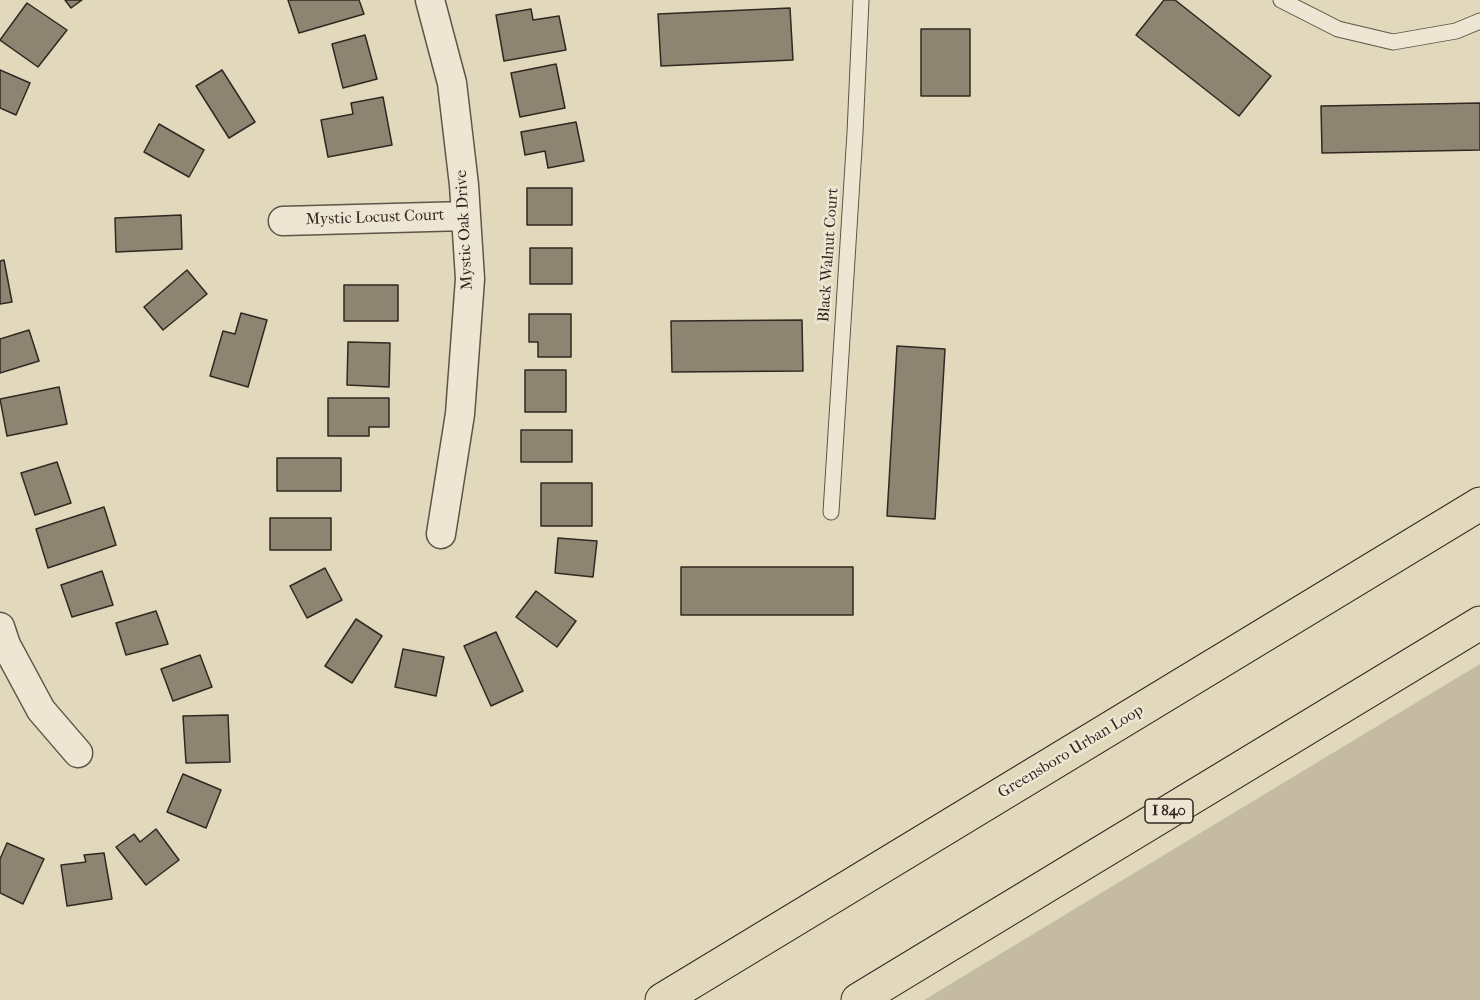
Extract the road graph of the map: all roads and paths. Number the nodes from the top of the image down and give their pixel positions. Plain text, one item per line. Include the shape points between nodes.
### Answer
1 (430, 0) edge
2 (861, 0) edge
3 (1281, 0) edge
4 (1480, 21) edge
5 (466, 216) junction
6 (283, 221) dead end
7 (1480, 504) edge
8 (831, 512) dead end
9 (441, 534) dead end
10 (1480, 623) edge
11 (0, 627) edge
12 (78, 753) dead end
13 (662, 1000) edge
14 (858, 1000) edge

1 - 5 street, Mystic Oak Drive via 452,83
2 - 8 lane, Black Walnut Court
3 - 4 lane via 1338,29 1393,42 1456,31
5 - 6 street, Mystic Locust Court
5 - 9 street, Mystic Oak Drive via 470,279 461,403
7 - 13 highway, Greensboro Urban Loop
10 - 14 highway, I 840
11 - 12 street via 41,710

